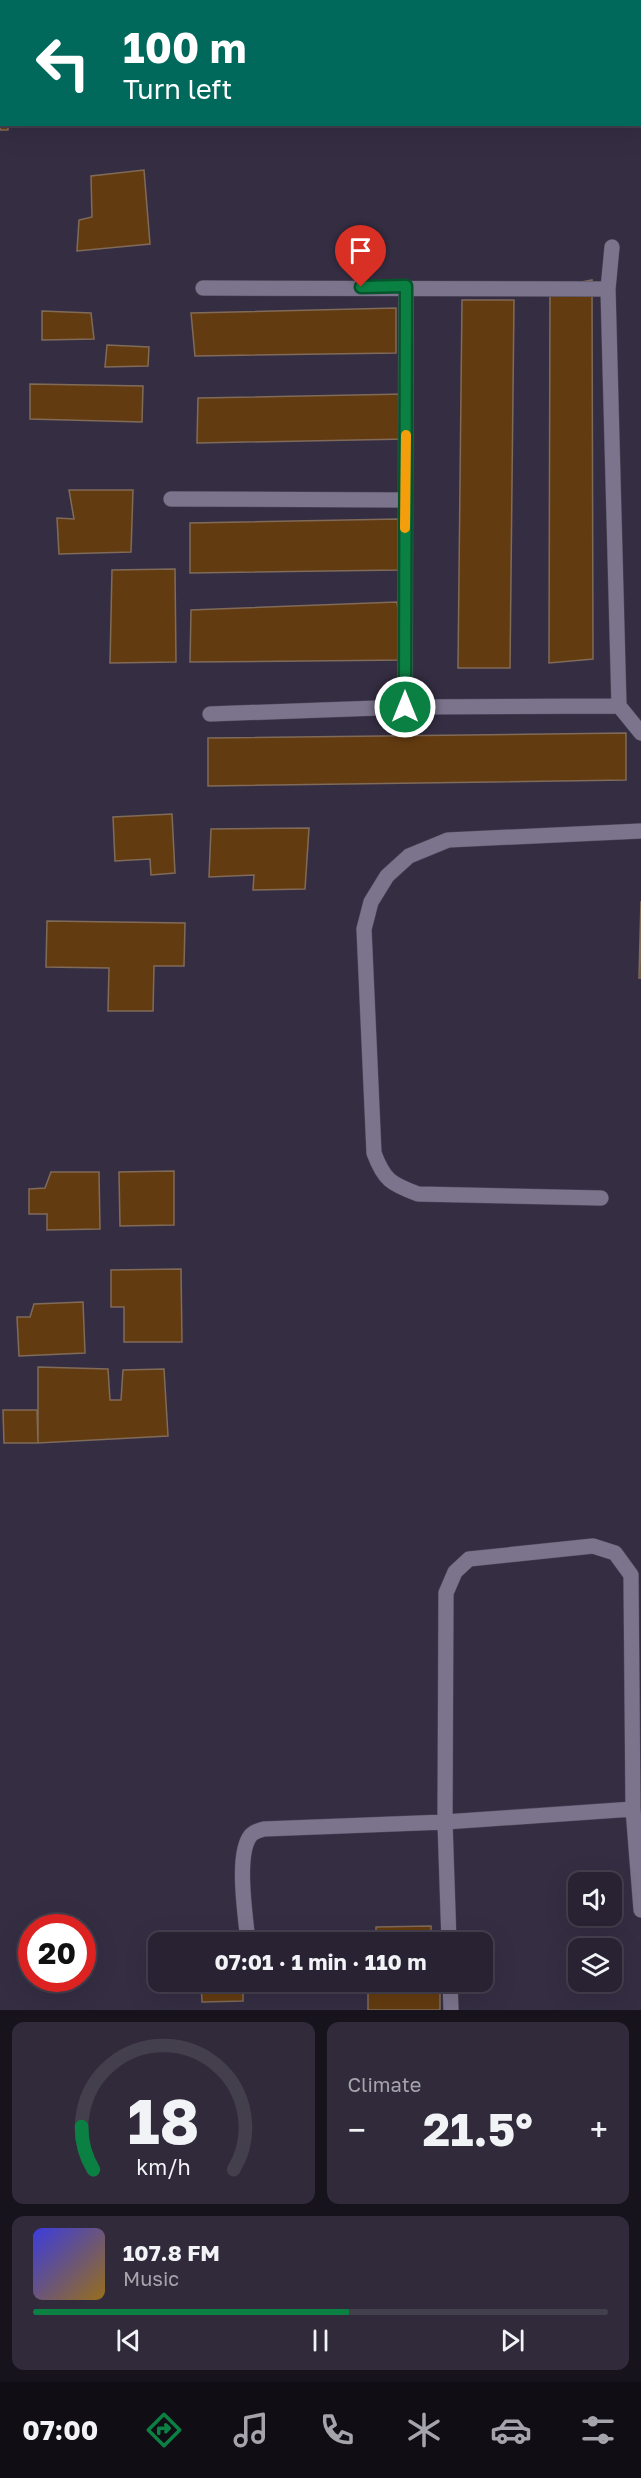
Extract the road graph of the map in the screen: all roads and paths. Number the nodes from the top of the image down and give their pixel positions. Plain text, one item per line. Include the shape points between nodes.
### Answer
1 (612, 247) dead end
2 (406, 286) junction
3 (203, 288) dead end
4 (608, 289) junction
5 (171, 499) dead end
6 (405, 500) junction
7 (619, 706) junction
8 (405, 707) junction
9 (210, 714) dead end
10 (641, 733) edge
11 (641, 831) edge
12 (601, 1198) dead end
13 (633, 1809) junction
14 (445, 1822) junction
15 (641, 1910) edge
16 (247, 1932) edge
17 (449, 1932) edge
18 (450, 1992) edge
19 (451, 2010) edge

1 - 4 street
2 - 3 street
2 - 4 street
2 - 6 street
4 - 7 street
5 - 6 street
6 - 8 street
7 - 8 street
7 - 10 street
8 - 9 street
11 - 12 street via 448,840 410,856 387,876 371,902 364,928 374,1153 381,1172 394,1185 418,1194
13 - 14 street
13 - 14 street via 631,1575 615,1552 592,1545 469,1559 455,1572 446,1593
13 - 15 street
14 - 16 street via 264,1829 252,1834 243,1861
14 - 17 street
18 - 19 street

